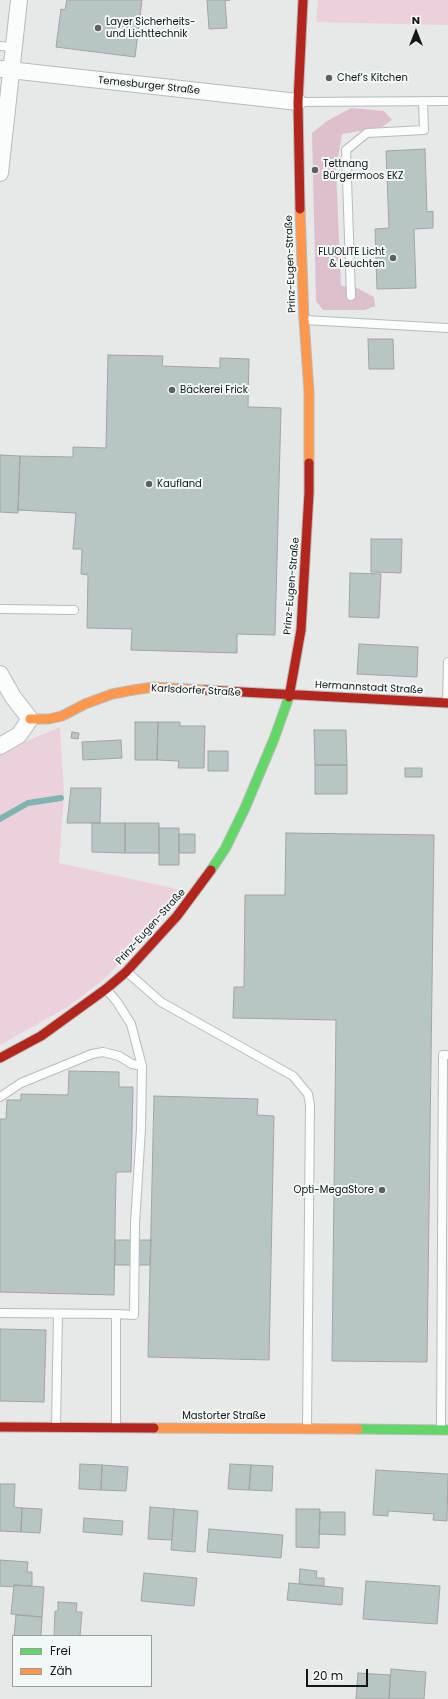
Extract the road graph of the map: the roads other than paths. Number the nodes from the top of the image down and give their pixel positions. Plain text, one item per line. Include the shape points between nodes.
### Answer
1 (19, 0) edge
2 (303, 0) edge
3 (7, 46) edge
4 (6, 70) edge
5 (423, 101) junction
6 (448, 101) edge
7 (298, 102) junction
8 (0, 173) edge
9 (351, 296) dead end
10 (304, 320) junction
11 (448, 328) edge
12 (0, 609) edge
13 (74, 610) dead end
14 (448, 662) edge
15 (448, 667) edge
16 (0, 674) edge
17 (289, 696) junction
18 (448, 703) edge
19 (30, 719) junction
20 (0, 746) edge
21 (126, 972) junction
22 (106, 989) junction
23 (448, 1055) edge
24 (0, 1058) edge
25 (142, 1066) junction
26 (0, 1097) edge
27 (0, 1313) edge
28 (58, 1314) junction
29 (116, 1314) junction
30 (0, 1427) edge
31 (56, 1427) junction
32 (116, 1428) junction
33 (307, 1428) junction
34 (444, 1430) edge

1 - 3 street
2 - 7 street, Prinz-Eugen-Straße
3 - 4 street
4 - 7 street, Temesburger Straße
4 - 8 street
5 - 6 lane
5 - 7 lane
5 - 9 lane via 424,130 367,133 346,150
7 - 10 street, Prinz-Eugen-Straße
10 - 11 lane
10 - 17 street, Prinz-Eugen-Straße via 309,392 309,500 301,630
12 - 13 lane
14 - 15 lane
15 - 18 lane
16 - 19 street
17 - 18 street, Hermannstadt Straße
17 - 19 street, Karlsdorfer Straße via 147,688 112,694 62,716
17 - 21 street, Prinz-Eugen-Straße via 246,808 225,849 177,916
19 - 20 street via 19,735
21 - 22 street, Prinz-Eugen-Straße
21 - 33 lane via 161,1002 293,1076 308,1094 310,1105
22 - 24 street, Prinz-Eugen-Straße via 41,1036
22 - 25 lane via 131,1024
23 - 34 lane via 443,1055
25 - 26 lane via 103,1052 92,1054 21,1083
25 - 29 lane via 134,1314
27 - 28 lane
28 - 29 lane
28 - 31 lane
29 - 32 lane
30 - 31 street, Mastorter Straße
31 - 32 street, Mastorter Straße
32 - 33 street, Mastorter Straße
33 - 34 street, Mastorter Straße

